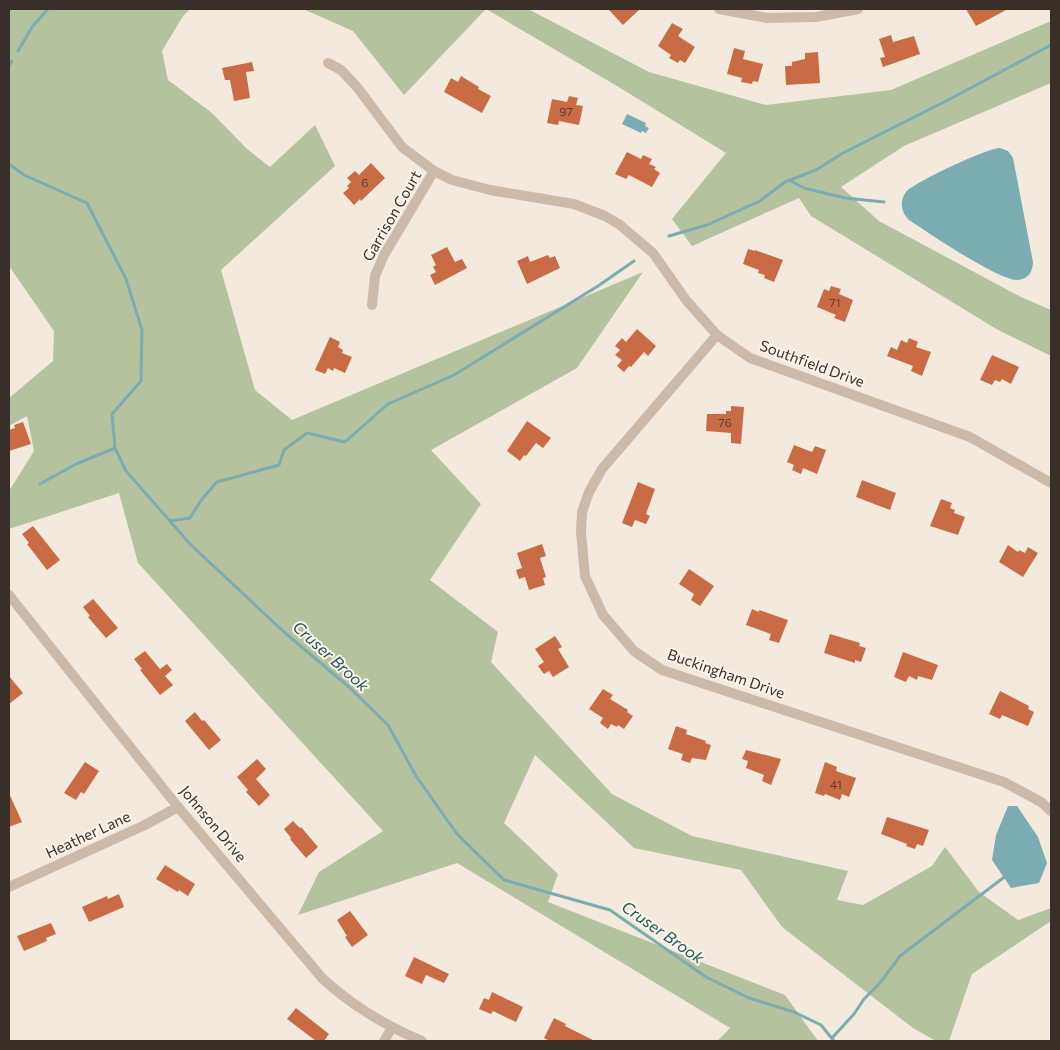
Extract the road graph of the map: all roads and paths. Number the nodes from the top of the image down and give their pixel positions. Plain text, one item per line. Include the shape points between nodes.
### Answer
1 (720, 9) edge
2 (858, 9) edge
3 (328, 62) dead end
4 (434, 171) junction
5 (372, 305) dead end
6 (717, 335) junction
7 (1051, 483) edge
8 (9, 595) edge
9 (178, 807) junction
10 (1051, 810) edge
11 (9, 887) edge
12 (392, 1028) junction
13 (384, 1041) edge
14 (422, 1041) edge

1 - 2 street via 767,18 816,17
3 - 4 street, Southfield Drive via 358,87 402,147
4 - 5 street, Garrison Court via 384,255 375,276
4 - 6 street, Southfield Drive via 452,180 490,190 574,204 620,225 653,253 686,300
6 - 7 street, Southfield Drive via 750,358 769,366 970,437
6 - 10 street, Buckingham Drive via 602,469 589,492 582,512 581,532 585,576 603,615 634,651 662,670 1004,782
8 - 9 street, Johnson Drive
9 - 11 street, Heather Lane
9 - 12 street, Johnson Drive via 322,978
12 - 13 street
12 - 14 street, Johnson Drive

